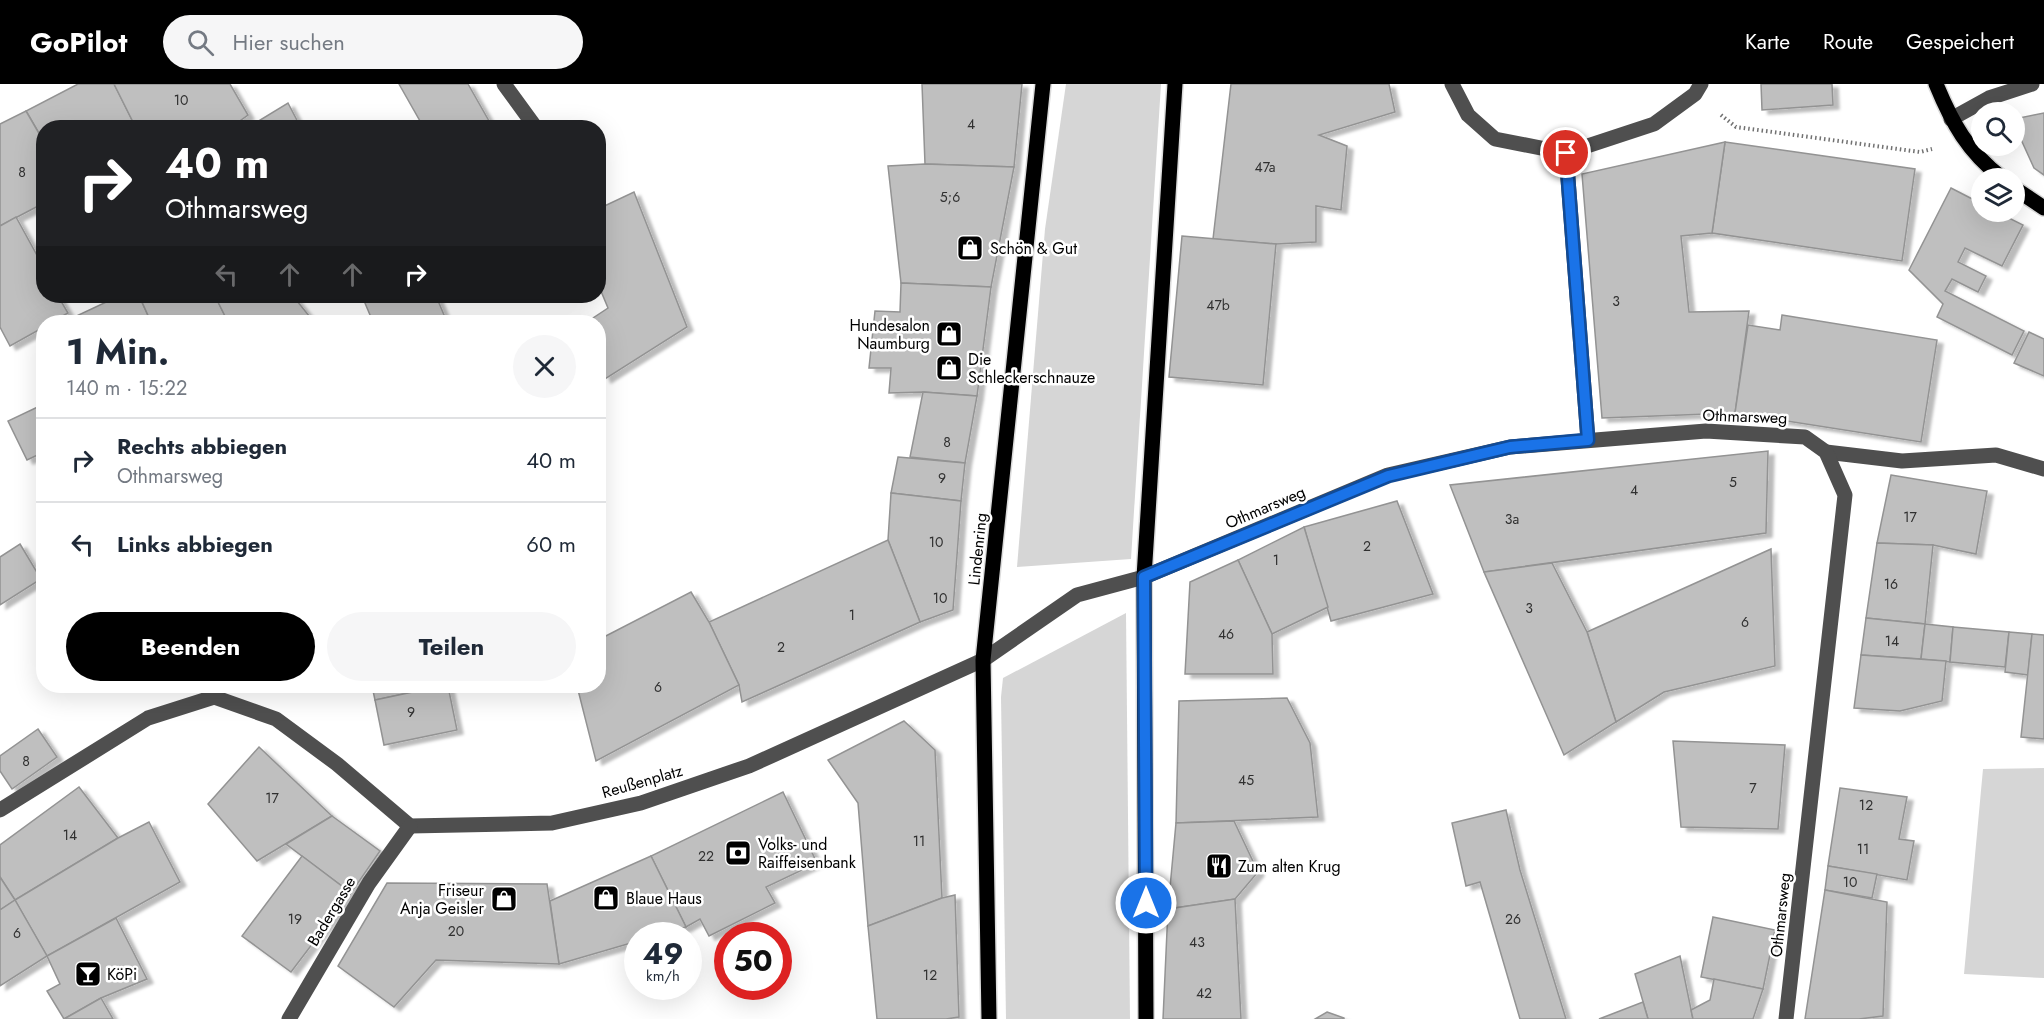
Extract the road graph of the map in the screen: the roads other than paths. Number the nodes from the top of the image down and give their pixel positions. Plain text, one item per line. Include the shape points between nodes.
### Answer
1 (504, 84) edge
2 (1043, 84) edge
3 (1175, 84) edge
4 (1452, 84) edge
5 (1936, 84) edge
6 (2032, 84) edge
7 (1698, 89) edge
8 (1951, 119) junction
9 (530, 120) edge
10 (1566, 153) junction
11 (1988, 168) edge
12 (2025, 195) edge
13 (2044, 208) edge
14 (1588, 440) junction
15 (1826, 452) junction
16 (2044, 468) edge
17 (1144, 577) junction
18 (983, 660) junction
19 (0, 810) edge
20 (410, 826) junction
21 (289, 1019) edge
22 (988, 1019) edge
23 (1146, 1019) edge
24 (1786, 1019) edge

1 - 9 street
2 - 18 main road, Lindenring
3 - 17 main road
4 - 10 street via 1468,115 1495,139
5 - 8 main road
6 - 8 street via 1989,99
7 - 10 street via 1654,124
8 - 11 main road
10 - 14 street
12 - 13 main road
14 - 15 street, Othmarsweg via 1706,431 1805,437
14 - 17 street, Othmarsweg via 1510,447 1388,476
15 - 16 street via 1902,461 1996,455
15 - 24 street, Othmarsweg via 1845,495
17 - 18 street, Reußenplatz via 1077,595
17 - 23 main road
18 - 20 street, Reußenplatz via 749,766 641,802 552,823
18 - 22 main road, Lindenring
19 - 20 street via 148,718 214,697 276,719
20 - 21 street, Badergasse via 369,883

